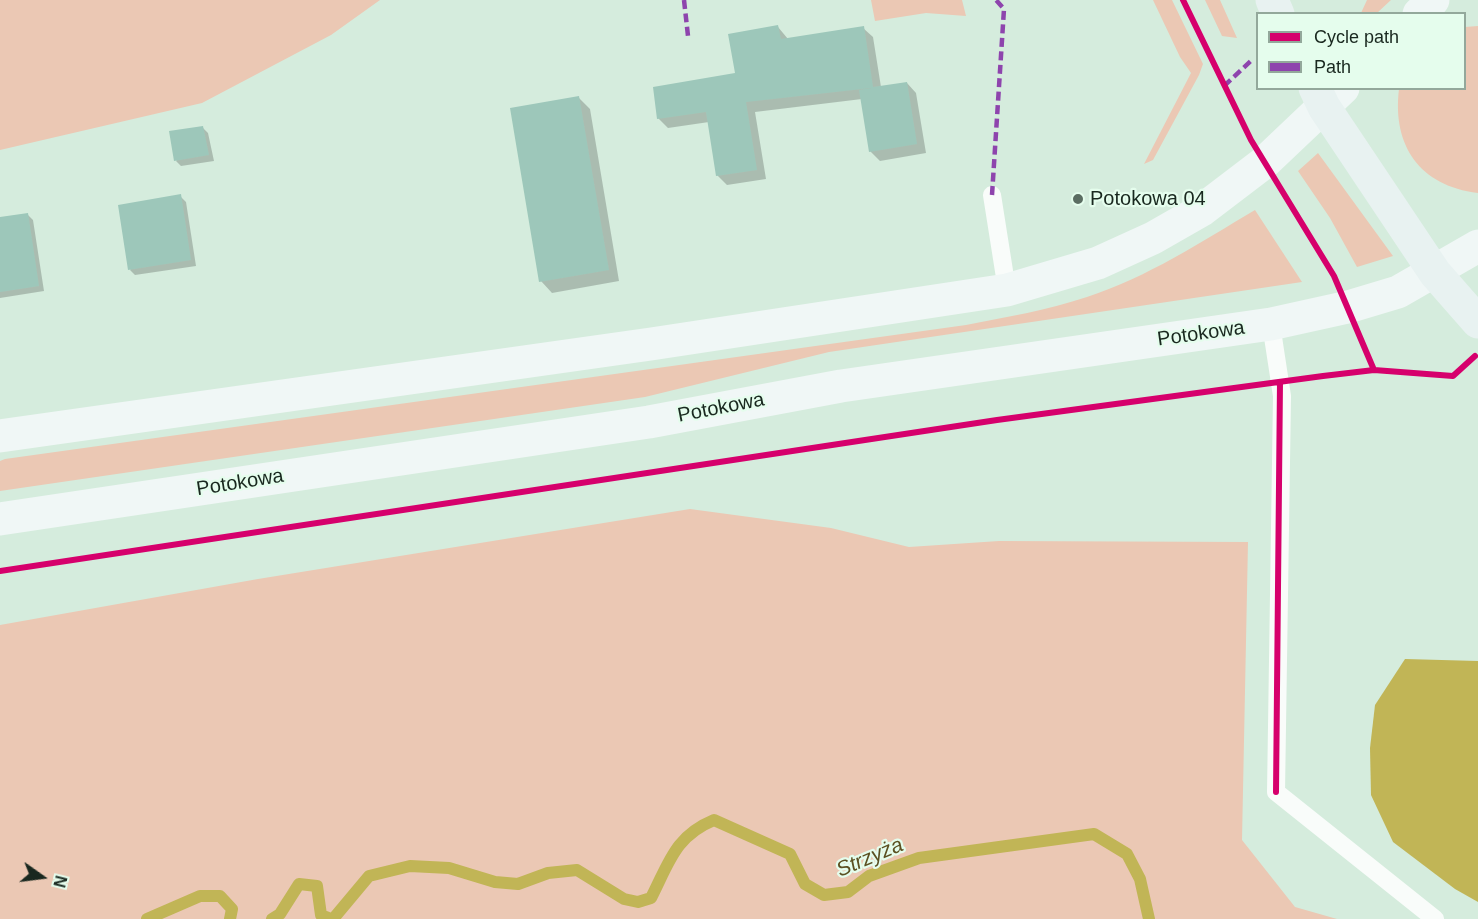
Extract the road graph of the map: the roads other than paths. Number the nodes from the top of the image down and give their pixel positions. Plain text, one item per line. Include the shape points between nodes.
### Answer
1 (1433, 0) edge
2 (1421, 12) edge
3 (1328, 95) edge
4 (992, 195) dead end
5 (1478, 246) edge
6 (1435, 273) junction
7 (1007, 290) junction
8 (1478, 322) edge
9 (1271, 324) junction
10 (0, 436) edge
11 (0, 519) edge
12 (1435, 919) edge

1 - 2 main road
3 - 6 main road
3 - 7 main road via 1265,162 1202,210 1098,263
4 - 7 lane
5 - 6 main road, Potokowa
6 - 8 main road
6 - 9 main road, Potokowa via 1398,292
7 - 10 main road
9 - 11 main road, Potokowa via 842,386 649,422
9 - 12 lane via 1282,396 1276,792

